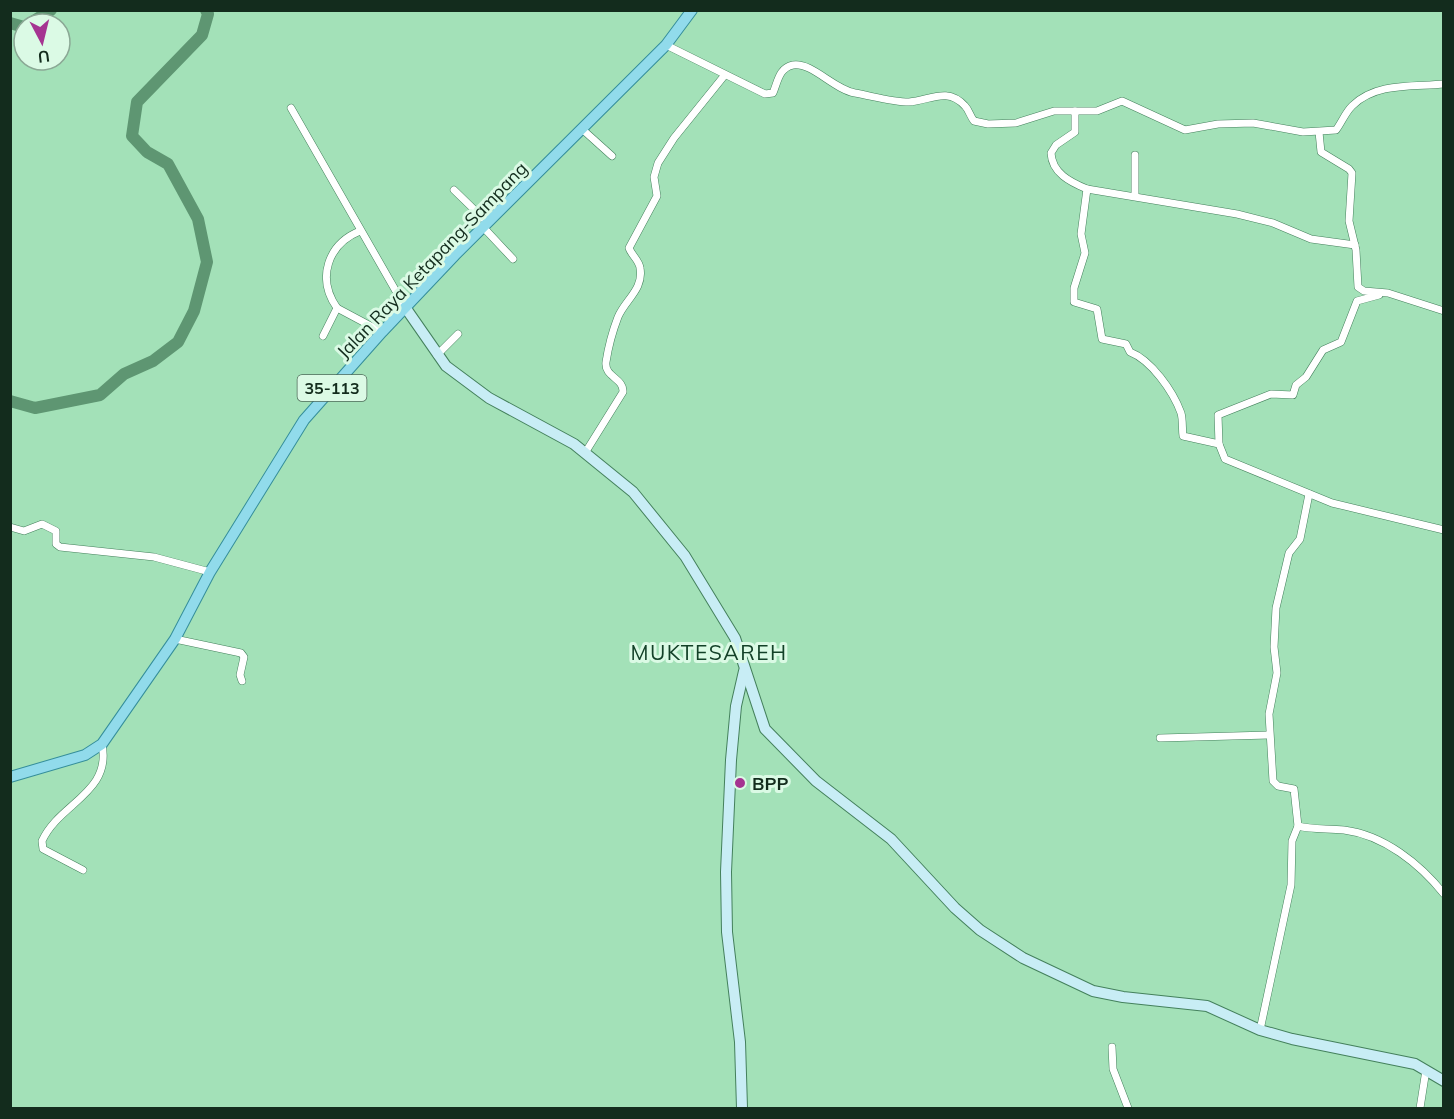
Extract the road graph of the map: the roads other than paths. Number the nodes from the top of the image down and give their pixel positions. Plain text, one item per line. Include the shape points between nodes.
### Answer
1 (692, 10) edge
2 (666, 45) junction
3 (724, 76) junction
4 (1443, 84) edge
5 (291, 108) dead end
6 (1075, 111) junction
7 (582, 129) junction
8 (1318, 132) junction
9 (1135, 155) dead end
10 (612, 156) dead end
11 (1087, 189) junction
12 (453, 190) dead end
13 (1135, 196) junction
14 (485, 225) junction
15 (360, 231) junction
16 (1355, 245) junction
17 (513, 259) dead end
18 (1388, 293) junction
19 (405, 307) junction
20 (337, 308) junction
21 (1443, 311) edge
22 (382, 332) junction
23 (458, 334) dead end
24 (323, 336) dead end
25 (436, 355) junction
26 (1219, 444) junction
27 (585, 453) junction
28 (1310, 494) junction
29 (10, 526) edge
30 (1443, 530) edge
31 (210, 572) junction
32 (175, 639) junction
33 (744, 671) junction
34 (242, 681) dead end
35 (1269, 735) junction
36 (1160, 738) dead end
37 (102, 744) junction
38 (10, 777) edge
39 (1298, 826) junction
40 (83, 870) dead end
41 (1443, 894) edge
42 (1260, 1030) junction
43 (1112, 1047) dead end
44 (1426, 1071) junction
45 (1443, 1081) edge
46 (742, 1108) edge
47 (1128, 1108) edge
48 (1420, 1108) edge

1 - 2 main road, Jalan Raya Ketapang-Sampang / 35-113
2 - 3 street
2 - 7 main road, Jalan Raya Ketapang-Sampang / 35-113
3 - 6 street via 769,95 783,70 801,65 853,93 905,102 949,96 965,106 974,121 982,123 1017,123 1046,112
3 - 27 street via 658,163 654,177 657,193 629,248 639,262 640,279 634,295 618,316 606,363 608,373 622,385 623,392
4 - 8 street via 1388,89 1355,103 1336,130
5 - 15 street
6 - 8 street via 1097,111 1122,101 1185,130 1253,123
6 - 11 street via 1075,132 1056,145 1051,156 1064,177
7 - 10 street
7 - 14 main road, Jalan Raya Ketapang-Sampang / 35-113
8 - 16 street via 1321,152 1351,171 1349,220
9 - 13 street
11 - 13 street
11 - 26 street via 1081,234 1085,254 1074,288 1074,302 1097,309 1102,339 1125,344 1130,352 1151,365 1180,411 1183,436
12 - 14 street
13 - 16 street via 1237,214 1311,239
14 - 17 street
14 - 19 main road, Jalan Raya Ketapang-Sampang / 35-113
15 - 19 street
15 - 20 street via 342,240 328,262 327,282
16 - 18 street via 1358,287
18 - 21 street
18 - 26 street via 1357,301 1341,342 1323,350 1296,385 1293,395 1271,394 1218,415
19 - 22 main road, Jalan Raya Ketapang-Sampang / 35-113
19 - 25 main road
20 - 22 street
20 - 24 street
22 - 31 main road, Jalan Raya Ketapang-Sampang / 35-113 via 304,420
23 - 25 street
25 - 27 main road via 481,393 549,428
26 - 28 street via 1225,459
27 - 33 main road via 633,492 686,556 735,638
28 - 30 street via 1339,505
28 - 35 street via 1300,539 1289,553 1276,608 1277,673
29 - 31 street via 24,531 43,524 56,531 56,544 60,547 154,557
31 - 32 main road, Jalan Raya Ketapang-Sampang / 35-113
32 - 34 street via 241,653
32 - 37 main road, Jalan Raya Ketapang-Sampang / 35-113
33 - 42 main road via 765,729 816,781 891,839 955,908 1010,951 1093,991 1207,1006
33 - 46 main road via 731,760 726,872 727,932 740,1042
35 - 36 street
35 - 39 street via 1272,781 1294,789
37 - 38 main road, Jalan Raya Ketapang-Sampang / 35-113 via 84,755
37 - 40 street via 104,763 98,780 42,841 43,849
39 - 41 street via 1345,830 1371,837 1422,868
39 - 42 street via 1292,841 1291,885
42 - 44 main road via 1391,1058
43 - 47 street via 1113,1069
44 - 45 main road
44 - 48 street

